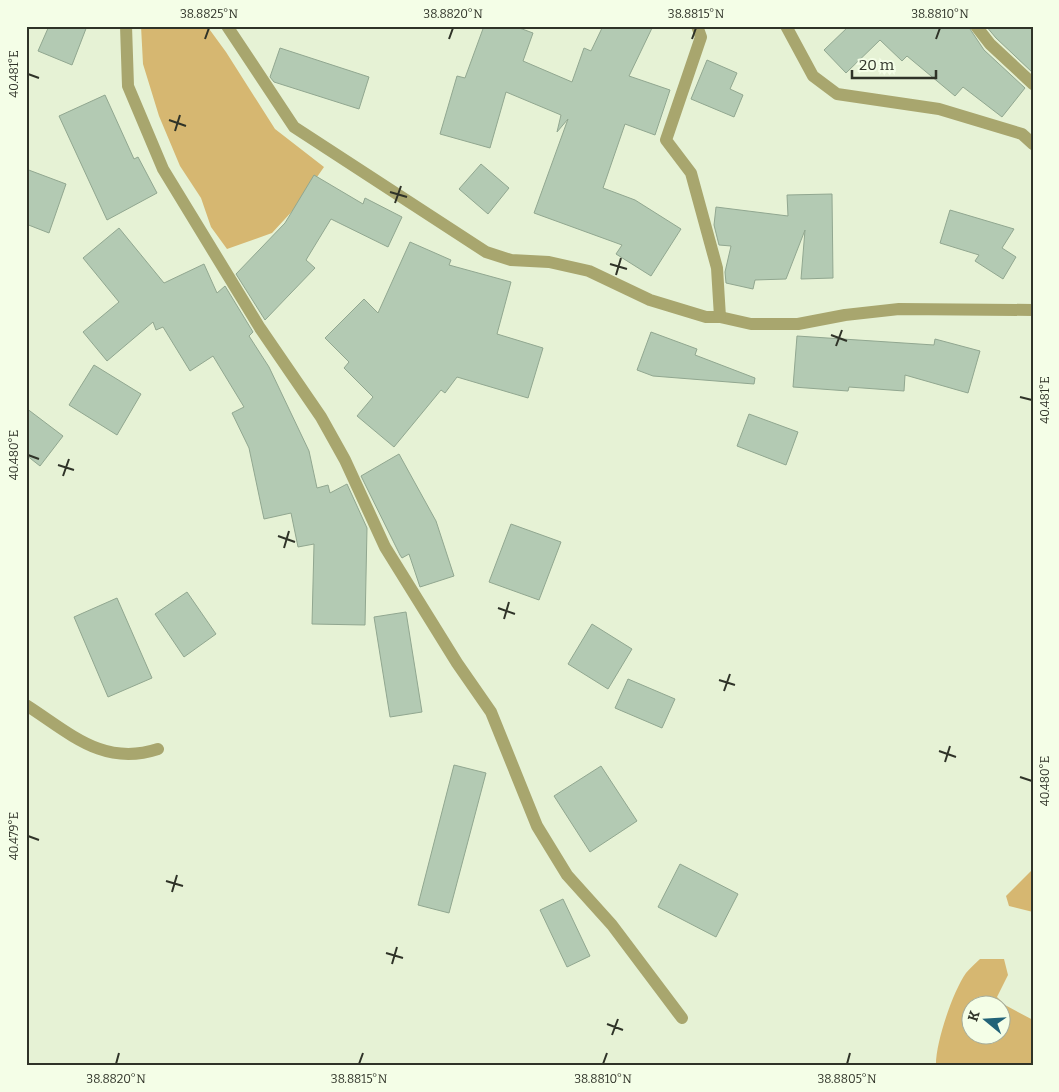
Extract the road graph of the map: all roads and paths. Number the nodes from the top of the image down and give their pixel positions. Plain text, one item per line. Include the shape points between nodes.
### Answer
1 (126, 26) edge
2 (227, 26) edge
3 (697, 26) edge
4 (786, 26) edge
5 (976, 26) edge
6 (1033, 84) edge
7 (1033, 144) edge
8 (1033, 310) edge
9 (720, 318) junction
10 (26, 705) edge
11 (158, 749) dead end
12 (682, 1018) dead end

1 - 12 street via 128,86 163,168 260,328 321,417 345,460 385,547 491,712 537,826 567,875 612,925
2 - 9 street via 294,127 486,252 511,260 549,262 589,271 650,300 706,318
3 - 9 street via 701,37 666,140 691,174 717,268
4 - 7 street via 813,76 837,94 939,109 1022,134
5 - 6 street via 990,44
8 - 9 street via 898,309 798,324 751,324
10 - 11 street via 99,750 123,756

